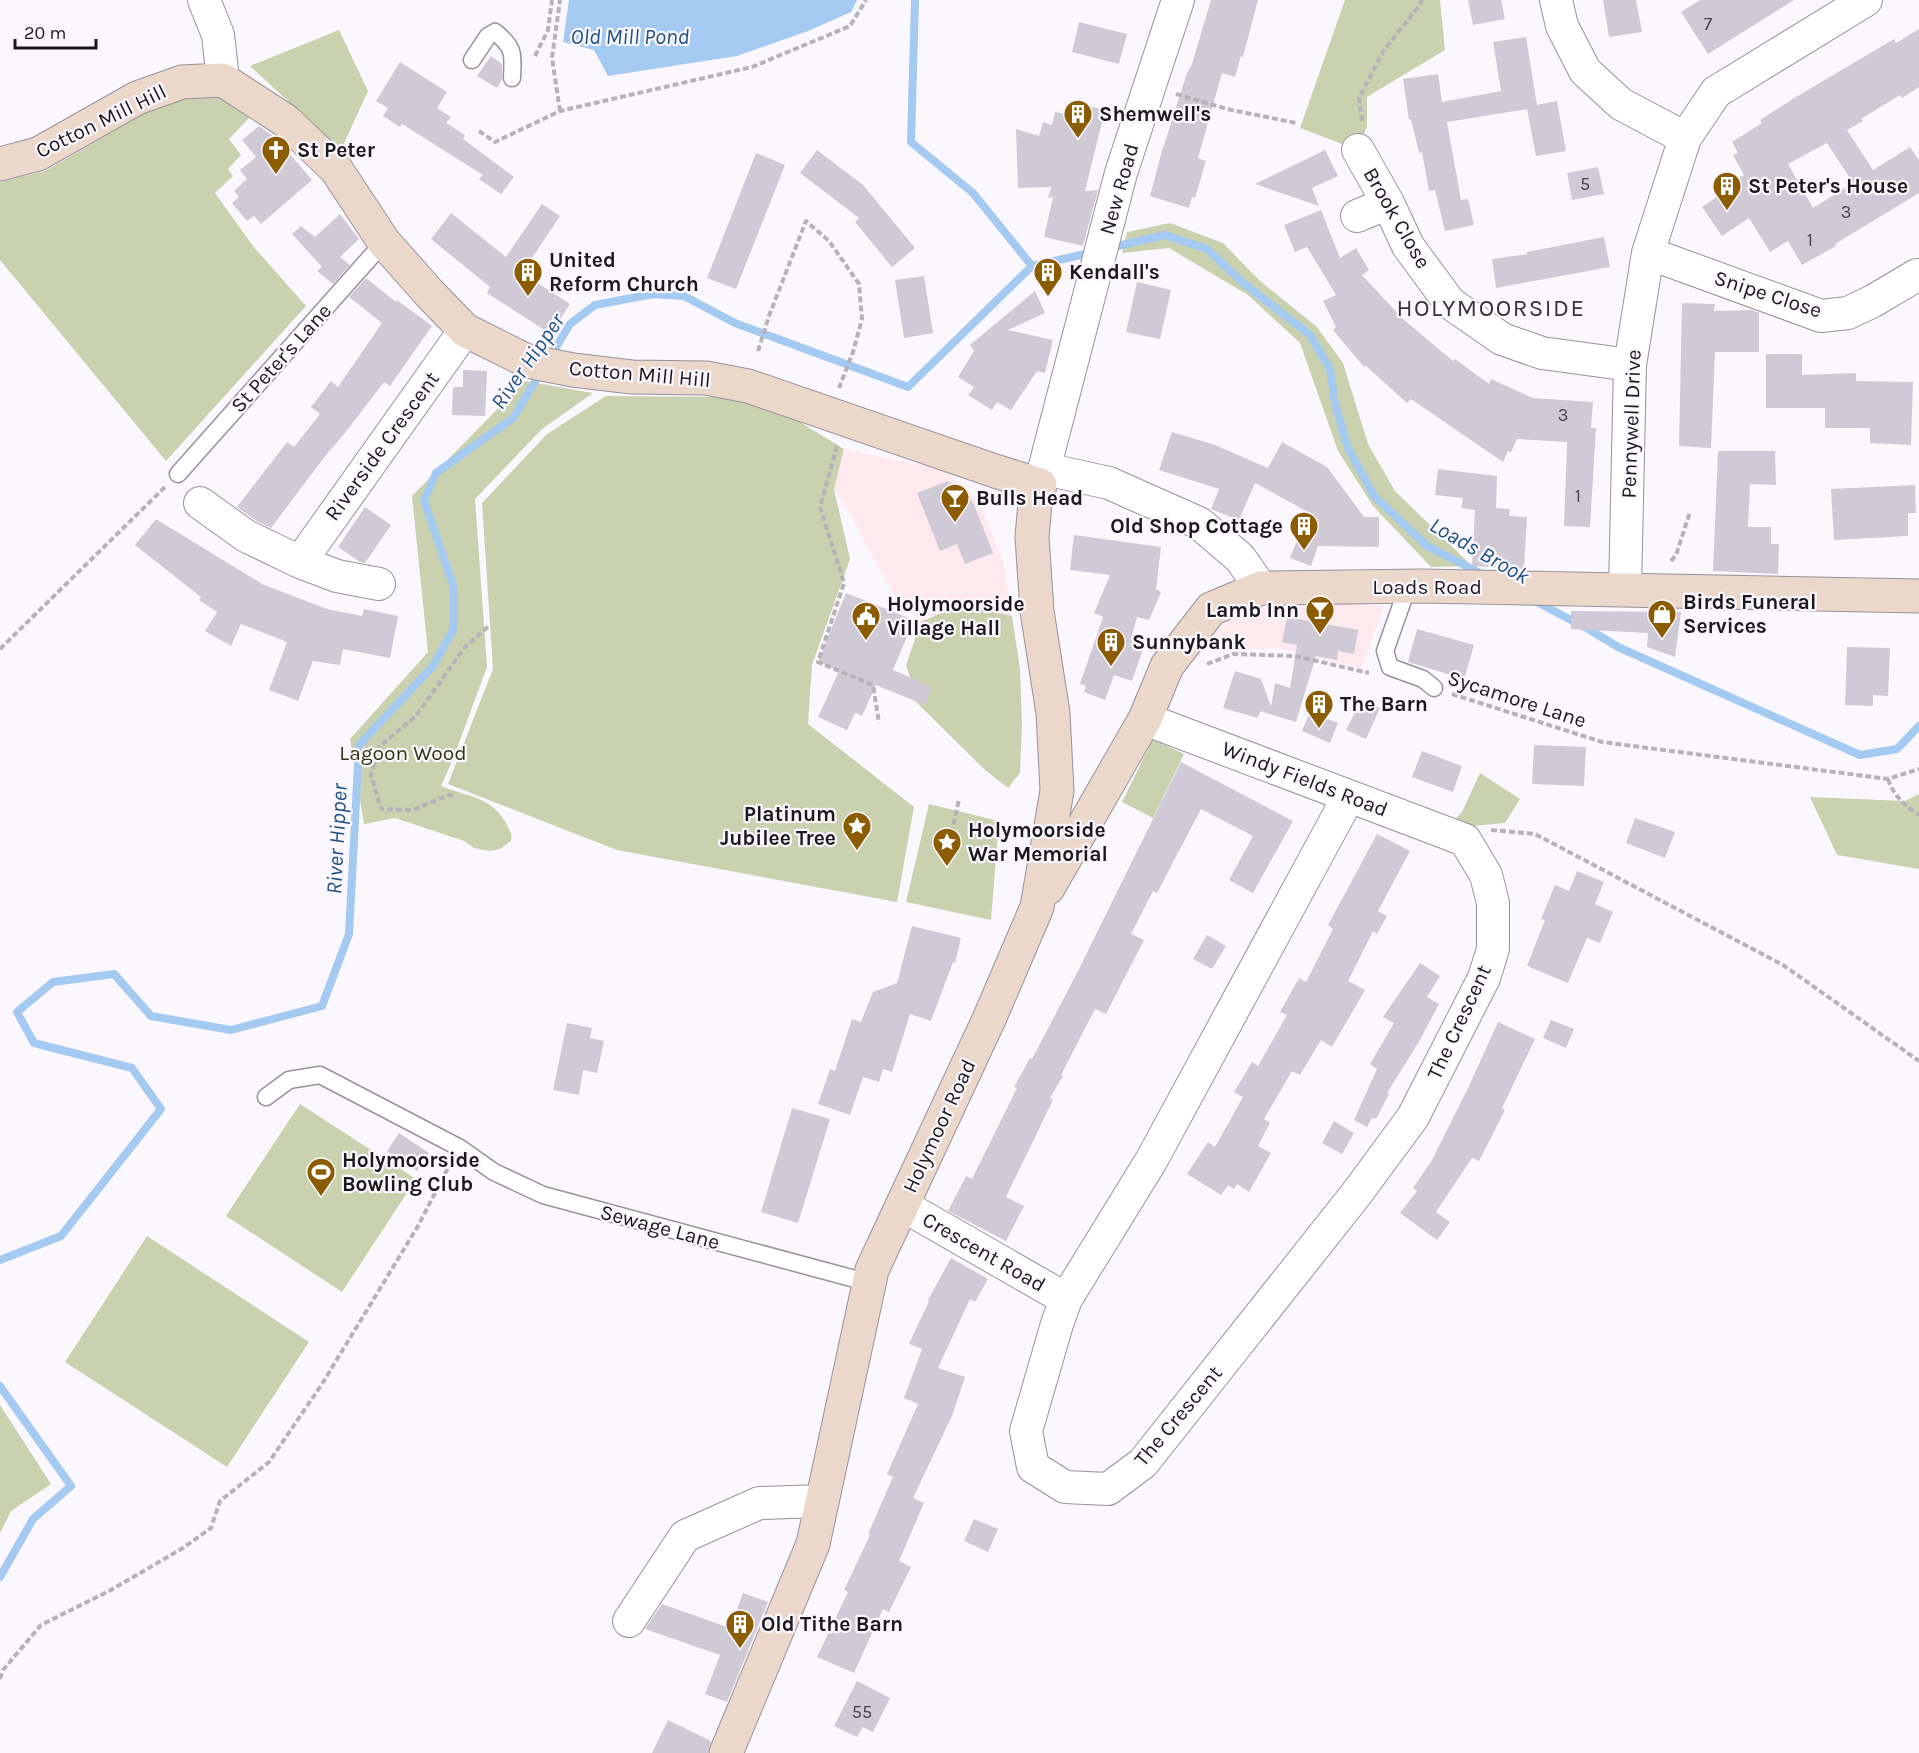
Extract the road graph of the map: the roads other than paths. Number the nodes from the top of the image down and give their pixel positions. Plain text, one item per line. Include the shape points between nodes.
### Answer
1 (204, 0) edge
2 (1178, 0) edge
3 (1556, 0) edge
4 (1866, 0) edge
5 (472, 60) dead end
6 (512, 78) road end
7 (223, 80) junction
8 (1685, 138) junction
9 (1358, 150) road end
10 (0, 164) edge
11 (1388, 203) junction
12 (1357, 216) dead end
13 (384, 242) junction
14 (1648, 253) junction
15 (1915, 272) edge
16 (465, 330) junction
17 (1630, 365) junction
18 (178, 474) road end
19 (1043, 477) junction
20 (200, 503) dead end
21 (300, 562) junction
22 (379, 584) dead end
23 (1408, 586) junction
24 (1261, 588) junction
25 (1624, 589) junction
26 (1919, 596) edge
27 (1434, 688) road end
28 (1144, 719) junction
29 (1349, 796) junction
30 (1465, 840) joint
31 (1036, 907) junction
32 (266, 1097) dead end
33 (902, 1205) junction
34 (870, 1282) junction
35 (1066, 1299) junction
36 (822, 1501) junction
37 (629, 1621) dead end
38 (726, 1753) edge

1 - 7 street via 218,35
2 - 19 street, New Road via 1121,173
3 - 8 street via 1562,26 1585,71 1621,104
4 - 8 street, Pennywell Drive via 1716,92
5 - 6 lane via 495,32 508,42 513,53
7 - 10 street, Cotton Mill Hill via 182,82 137,98 38,154
7 - 13 street, Cotton Mill Hill via 286,121 336,169
8 - 14 street, Pennywell Drive
9 - 11 street, Brook Close
11 - 12 street
11 - 17 street, Brook Close via 1408,246 1450,303 1502,339 1542,353
13 - 16 street, Cotton Mill Hill
13 - 18 lane, St Peter's Lane
14 - 15 street, Snipe Close via 1821,316 1848,313
14 - 17 street, Pennywell Drive
16 - 19 street, Cotton Mill Hill via 527,361 632,377 706,378 748,386 995,471
16 - 21 street, Riverside Crescent
17 - 25 street, Pennywell Drive
19 - 24 street via 1109,483 1199,523 1240,558
19 - 31 street, Holymoor Road via 1035,503 1032,537 1037,611 1053,713 1057,791
20 - 21 street via 246,536
21 - 22 street via 337,576
23 - 24 street, Loads Road
23 - 25 street, Loads Road
23 - 27 lane via 1385,651 1390,667 1423,679
24 - 28 street via 1211,609 1167,666
25 - 26 street, Loads Road
28 - 29 street, Windy Fields Road
28 - 31 street
29 - 30 street, Windy Fields Road
29 - 35 street, The Crescent via 1151,1161
30 - 35 street, The Crescent via 1486,875 1493,903 1492,949 1481,985 1413,1117 1143,1463 1108,1489 1065,1487 1033,1467 1026,1431
31 - 33 street, Holymoor Road via 990,1017
32 - 34 lane, Sewage Lane via 290,1080 320,1075 543,1195
33 - 34 street, Holymoor Road
33 - 35 street, Crescent Road
34 - 36 street, Holymoor Road
36 - 37 street via 759,1503 685,1536
36 - 38 street, Holymoor Road via 813,1545

